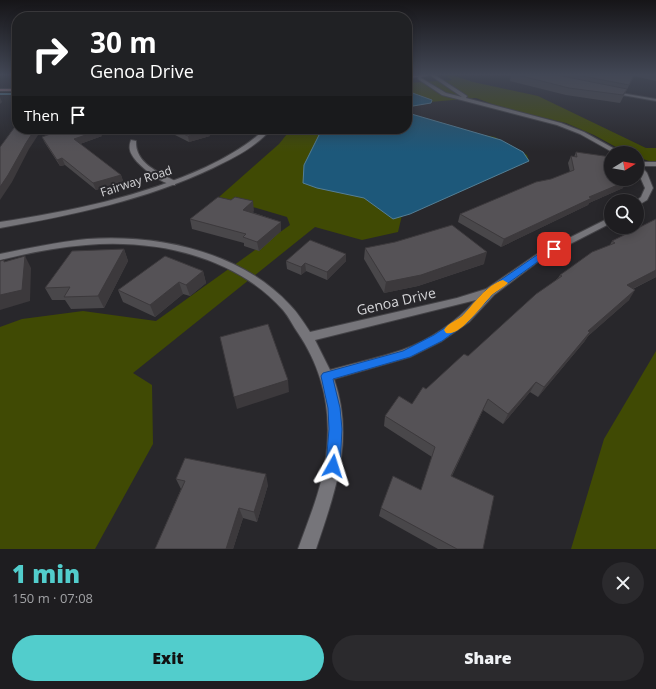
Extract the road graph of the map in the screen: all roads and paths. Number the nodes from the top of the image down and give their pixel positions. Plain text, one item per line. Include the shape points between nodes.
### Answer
1 (466, 101) edge
2 (473, 101) edge
3 (481, 105) junction
4 (262, 134) edge
5 (132, 141) dead end
6 (606, 146) edge
7 (644, 164) edge
8 (656, 164) edge
9 (644, 173) edge
10 (172, 183) junction
11 (644, 198) edge
12 (604, 224) edge
13 (0, 225) edge
14 (0, 257) edge
15 (490, 292) junction
16 (308, 337) junction
17 (327, 376) junction
18 (307, 549) edge

1 - 3 street
2 - 3 street
3 - 6 street via 559,124
4 - 10 street, Fairway Road via 228,158
5 - 10 street via 131,147 136,157
7 - 8 street
9 - 11 street via 649,188
10 - 13 street, Fairway Road via 97,206
12 - 15 street, Genoa Drive via 540,256
14 - 16 street via 46,248 106,242 152,243 186,249 223,262 267,288 293,314
15 - 16 street, Genoa Drive via 458,302
15 - 17 street, Genoa Drive via 465,319 438,338 406,354
16 - 17 street
17 - 18 street via 334,408 333,466

